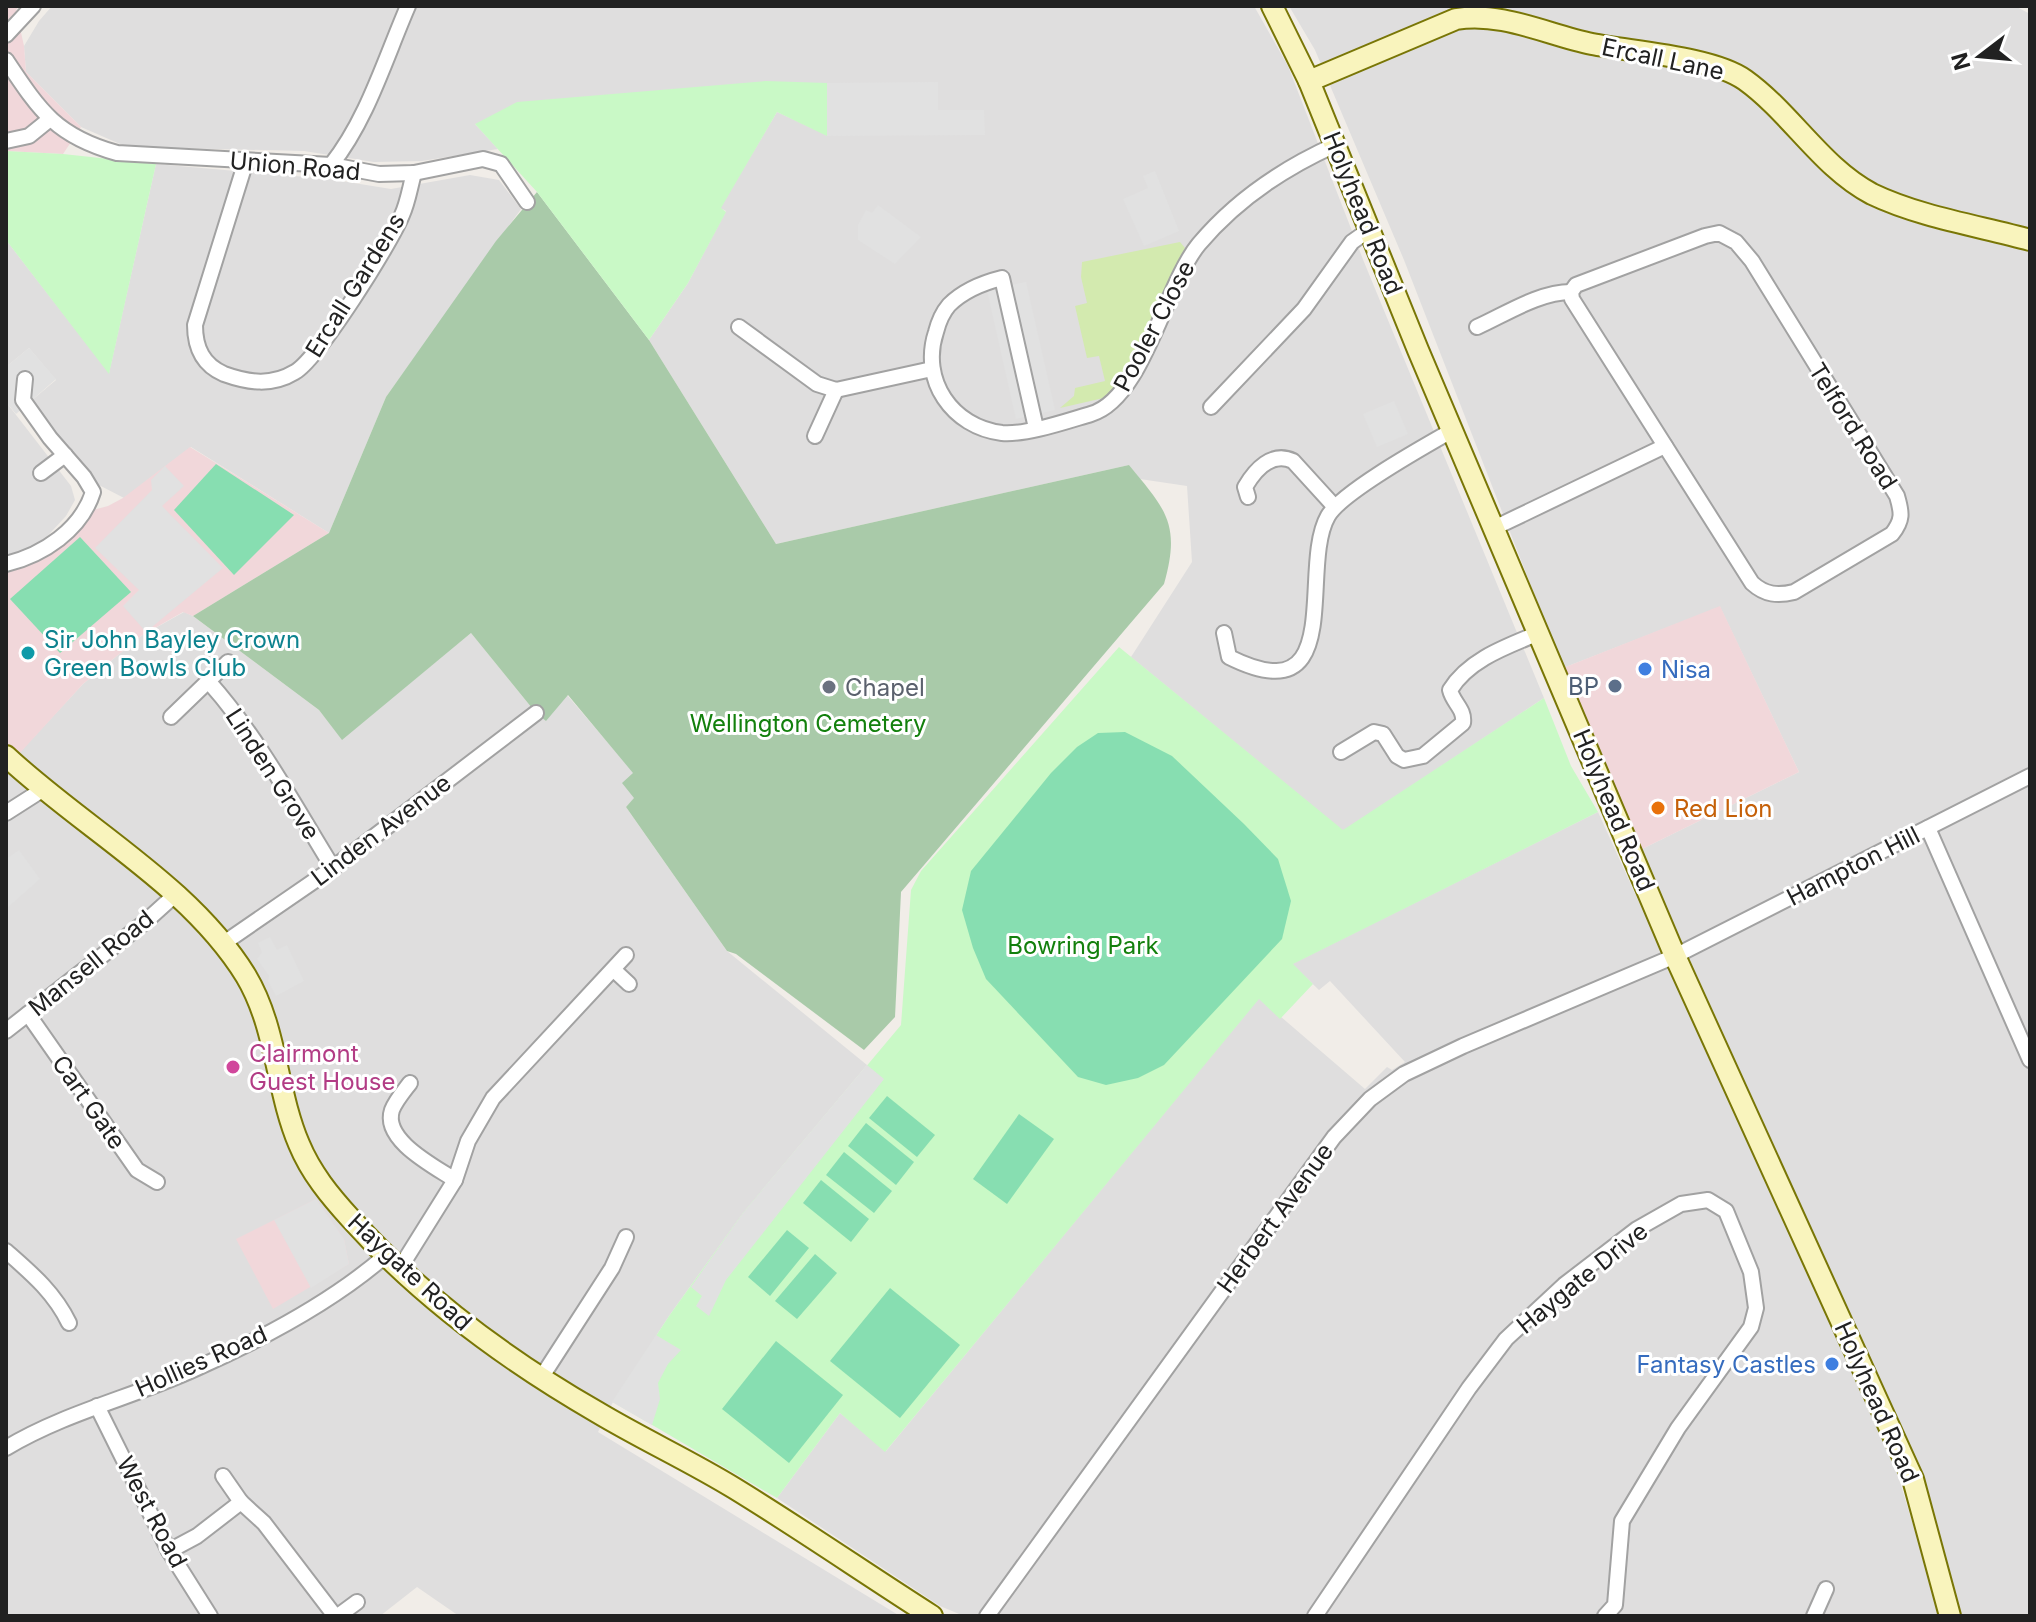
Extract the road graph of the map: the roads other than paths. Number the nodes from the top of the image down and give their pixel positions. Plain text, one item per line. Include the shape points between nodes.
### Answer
1 (33, 6) edge
2 (408, 6) edge
3 (1272, 6) edge
4 (1476, 11) edge
5 (6, 35) edge
6 (6, 60) edge
7 (1309, 81) junction
8 (50, 119) junction
9 (6, 141) edge
10 (1335, 145) junction
11 (246, 161) junction
12 (331, 165) junction
13 (414, 173) junction
14 (527, 202) dead end
15 (1369, 230) junction
16 (2030, 240) edge
17 (1571, 292) junction
18 (739, 327) dead end
19 (1477, 327) dead end
20 (932, 369) junction
21 (25, 379) dead end
22 (836, 390) junction
23 (1211, 407) dead end
24 (1036, 428) junction
25 (1453, 430) junction
26 (815, 436) dead end
27 (1665, 446) junction
28 (65, 455) junction
29 (41, 473) dead end
30 (1248, 497) dead end
31 (1334, 506) junction
32 (1494, 528) junction
33 (6, 564) edge
34 (1224, 633) dead end
35 (1539, 633) junction
36 (228, 662) dead end
37 (209, 682) junction
38 (536, 713) dead end
39 (171, 717) dead end
40 (1341, 752) dead end
41 (6, 756) edge
42 (2030, 776) edge
43 (42, 790) junction
44 (6, 813) edge
45 (1928, 828) junction
46 (333, 868) junction
47 (176, 894) junction
48 (224, 943) junction
49 (626, 955) dead end
50 (1675, 956) junction
51 (614, 970) junction
52 (629, 984) dead end
53 (28, 1014) junction
54 (6, 1031) edge
55 (2030, 1060) edge
56 (410, 1083) dead end
57 (455, 1180) junction
58 (157, 1182) dead end
59 (626, 1237) dead end
60 (6, 1251) edge
61 (392, 1262) junction
62 (69, 1323) dead end
63 (541, 1378) junction
64 (97, 1406) junction
65 (6, 1448) edge
66 (223, 1476) dead end
67 (241, 1502) junction
68 (169, 1551) junction
69 (1826, 1589) dead end
70 (357, 1602) dead end
71 (210, 1616) edge
72 (336, 1616) edge
73 (932, 1616) edge
74 (987, 1616) edge
75 (1315, 1616) edge
76 (1605, 1616) edge
77 (1814, 1616) edge
78 (1950, 1616) edge

1 - 5 street
2 - 12 street via 359,122
3 - 7 street, Holyhead Road
4 - 7 street, Ercall Lane
4 - 16 street, Ercall Lane via 1589,43 1708,65 1743,79 1871,193
6 - 8 street, Union Road
7 - 10 street, Holyhead Road
8 - 9 street via 29,136
8 - 11 street, Union Road via 88,145 117,153
10 - 15 street, Holyhead Road
10 - 24 street, Pooler Close via 1263,186 1200,243 1128,383 1112,402 1095,413
11 - 12 street, Union Road
11 - 13 street, Ercall Gardens via 195,325 204,362 242,381 277,380 298,371 320,349 402,215
12 - 13 street, Union Road via 379,174
13 - 14 street, Union Road via 483,159 501,164
15 - 23 street via 1352,242 1304,309
15 - 25 street, Holyhead Road
17 - 19 street, Telford Road via 1531,302
17 - 27 street, Telford Road
17 - 27 street, Telford Road via 1576,285 1705,236 1719,233 1736,242 1897,496 1901,522 1892,534 1794,592 1769,593 1752,583
18 - 22 street via 817,384
20 - 22 street
20 - 24 street, Pooler Close via 936,387 974,425 1002,433
20 - 24 street via 931,347 947,307 983,283 1002,278
21 - 28 street via 23,400
22 - 26 street
25 - 31 street
25 - 32 street, Holyhead Road
27 - 32 street
28 - 29 street
28 - 33 street via 93,492 88,509 36,556
30 - 31 street via 1245,487 1259,467 1285,457
31 - 34 street via 1317,550 1316,616 1303,654 1293,665 1269,672 1229,657
32 - 35 street, Holyhead Road
35 - 40 street via 1487,656 1454,683 1451,695 1462,709 1463,723 1423,756 1404,760 1383,734 1374,732
35 - 50 street, Holyhead Road
36 - 37 street, Linden Grove
37 - 39 street, Linden Grove
37 - 46 street, Linden Grove via 274,771
38 - 46 street, Linden Avenue
41 - 43 street, Haygate Road
42 - 45 street, Hampton Hill
43 - 44 street
43 - 47 street, Haygate Road
45 - 50 street, Hampton Hill
45 - 55 street
46 - 48 street, Linden Avenue
47 - 48 street, Haygate Road
47 - 53 street, Mansell Road
48 - 61 street, Haygate Road via 248,979 266,1021 286,1105 313,1173
49 - 51 street, Hollies Road
50 - 74 street, Herbert Avenue via 1463,1046 1404,1074 1370,1099 1334,1137
50 - 78 street, Holyhead Road via 1913,1479
51 - 52 street
51 - 57 street, Hollies Road via 493,1098 468,1141
53 - 54 street, Mansell Road
53 - 58 street, Cart Gate via 137,1170
56 - 57 street via 392,1111 391,1125 402,1143
57 - 61 street, Hollies Road
59 - 63 street via 612,1268
60 - 62 street via 45,1285
61 - 63 street, Haygate Road via 470,1329
61 - 64 street, Hollies Road via 196,1369
63 - 73 street, Haygate Road via 734,1488
64 - 65 street, Hollies Road
64 - 68 street, West Road
66 - 67 street
67 - 68 street
67 - 72 street via 264,1523
68 - 71 street, West Road
69 - 77 street
70 - 72 street
75 - 76 street, Haygate Drive via 1506,1339 1564,1285 1637,1229 1681,1204 1708,1200 1726,1211 1751,1272 1756,1308 1751,1327 1678,1428 1622,1521 1615,1605

